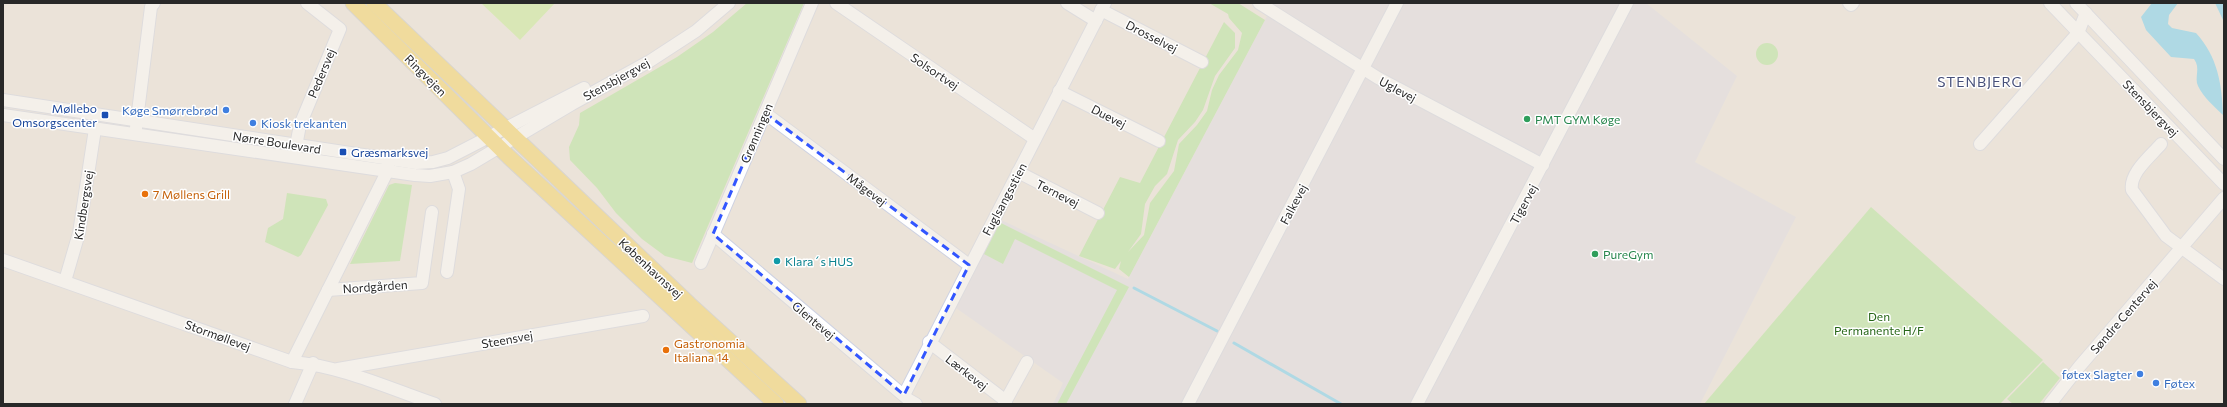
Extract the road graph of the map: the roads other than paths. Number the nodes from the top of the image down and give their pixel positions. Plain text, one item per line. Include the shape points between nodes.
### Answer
1 (154, 3) edge
2 (307, 3) edge
3 (353, 3) edge
4 (374, 3) edge
5 (716, 3) edge
6 (729, 3) edge
7 (812, 3) edge
8 (836, 3) edge
9 (1067, 3) edge
10 (1259, 3) edge
11 (1397, 3) edge
12 (1627, 3) edge
13 (1849, 3) edge
14 (1853, 3) edge
15 (2050, 3) edge
16 (2076, 3) edge
17 (1103, 7) edge
18 (2086, 13) junction
19 (1096, 21) junction
20 (2099, 27) junction
21 (2078, 34) junction
22 (1202, 62) dead end
23 (1364, 68) junction
24 (1060, 91) junction
25 (3, 100) edge
26 (765, 113) junction
27 (3, 115) edge
28 (137, 120) junction
29 (95, 128) junction
30 (510, 133) junction
31 (135, 135) junction
32 (1035, 139) junction
33 (493, 142) junction
34 (1159, 142) dead end
35 (1980, 144) dead end
36 (2161, 144) dead end
37 (297, 145) junction
38 (294, 159) junction
39 (389, 159) junction
40 (2224, 160) edge
41 (1543, 165) junction
42 (387, 172) junction
43 (453, 172) junction
44 (1018, 172) junction
45 (2224, 184) edge
46 (2224, 198) edge
47 (432, 212) dead end
48 (1098, 214) dead end
49 (713, 234) junction
50 (2183, 248) junction
51 (3, 260) edge
52 (701, 263) dead end
53 (969, 265) junction
54 (447, 272) dead end
55 (2224, 279) edge
56 (65, 281) junction
57 (328, 290) junction
58 (643, 316) dead end
59 (929, 342) junction
60 (292, 362) junction
61 (1027, 362) dead end
62 (313, 363) junction
63 (371, 363) junction
64 (337, 369) junction
65 (371, 381) junction
66 (907, 400) edge
67 (1005, 403) edge
68 (295, 404) edge
69 (435, 404) edge
70 (776, 404) edge
71 (799, 404) edge
72 (1188, 404) edge
73 (1417, 404) edge
74 (2050, 404) edge

1 - 28 street via 151,7
2 - 37 street, Pedersvej via 340,29 300,125
3 - 33 main road, Ringvejen
4 - 30 main road, Ringvejen
5 - 30 street, Stensbjergvej via 691,25 646,54
6 - 30 street, Stensbjergvej via 696,31 650,61
7 - 26 street, Grønningen
8 - 32 street, Solsortvej
9 - 19 street
10 - 23 street, Uglevej
11 - 23 street, Falkevej
12 - 41 street, Tigervej
13 - 14 street
15 - 21 street, Stensbjergvej
16 - 18 street, Stensbjergvej
17 - 19 street, Fuglsangsstien
17 - 22 street, Drosselvej
18 - 20 street, Stensbjergvej
18 - 21 street
19 - 24 street, Fuglsangsstien
20 - 21 street
20 - 40 street, Stensbjergvej
21 - 35 street
21 - 45 street, Stensbjergvej
23 - 41 street, Uglevej via 1378,78
23 - 72 street, Falkevej
24 - 32 street, Fuglsangsstien
24 - 34 street, Duevej
25 - 28 street, Nørre Boulevard
26 - 49 street, Grønningen
26 - 53 street, Mågevej
27 - 29 street, Nørre Boulevard
28 - 31 street
28 - 37 street, Nørre Boulevard
29 - 31 street, Nørre Boulevard
29 - 56 street, Kindbergsvej via 79,234
30 - 33 street, Stensbjergvej
30 - 71 main road, Københavnsvej via 684,299
31 - 38 street, Nørre Boulevard
32 - 44 street, Fuglsangsstien
33 - 39 street, Nørre Boulevard via 433,162 416,163
33 - 43 street, Nørre Boulevard via 471,164
33 - 70 main road, Københavnsvej
36 - 50 street via 2136,172 2131,184 2132,190 2166,236
37 - 38 street, Pedersvej
37 - 39 street, Nørre Boulevard
38 - 42 street, Nørre Boulevard
39 - 42 street
41 - 73 street, Tigervej
42 - 43 street, Nørre Boulevard via 430,176
42 - 57 street
43 - 54 street via 459,189
44 - 48 street, Ternevej
44 - 53 street, Fuglsangsstien
46 - 50 street, Søndre Centervej
47 - 57 street, Nordgården via 422,283
49 - 52 street, Grønningen
49 - 66 street, Glentevej
50 - 55 street
50 - 74 street, Søndre Centervej via 2084,361
51 - 56 street, Stormøllevej
53 - 59 street, Fuglsangsstien
56 - 60 street, Stormøllevej
57 - 60 street
58 - 63 street, Steensvej
59 - 66 street, Fuglsangsstien
59 - 67 street, Lærkevej
60 - 62 street, Stormøllevej
61 - 67 street, Lærkevej
62 - 64 street, Stormøllevej
62 - 68 street
63 - 64 street, Steensvej
63 - 65 street
64 - 65 street, Stormøllevej
65 - 69 street, Stormøllevej

